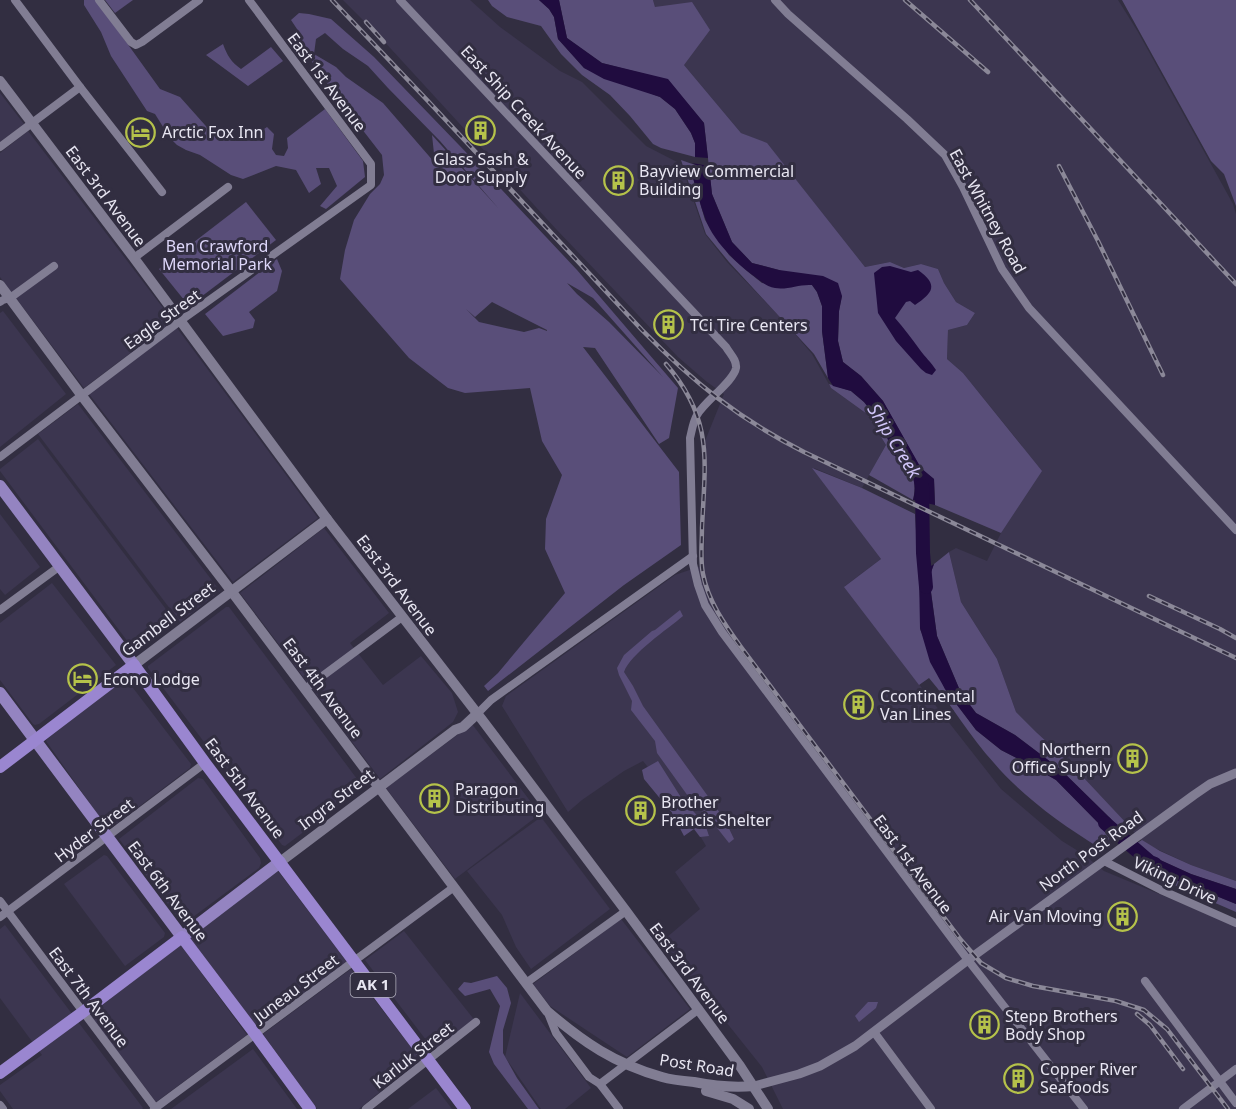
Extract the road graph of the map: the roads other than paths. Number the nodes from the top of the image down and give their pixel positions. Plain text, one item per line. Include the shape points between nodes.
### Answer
1 (15, 0) edge
2 (99, 0) edge
3 (199, 0) edge
4 (249, 0) edge
5 (400, 0) edge
6 (775, 0) edge
7 (0, 81) edge
8 (80, 87) junction
9 (31, 123) junction
10 (0, 147) edge
11 (371, 185) joint
12 (228, 186) dead end
13 (162, 192) dead end
14 (134, 258) junction
15 (54, 266) dead end
16 (0, 285) edge
17 (5, 300) edge
18 (180, 321) junction
19 (726, 347) joint
20 (82, 396) junction
21 (0, 457) edge
22 (0, 486) edge
23 (327, 519) junction
24 (1236, 530) edge
25 (693, 556) junction
26 (60, 566) junction
27 (232, 592) junction
28 (0, 610) edge
29 (402, 617) junction
30 (134, 665) junction
31 (305, 689) junction
32 (459, 690) junction
33 (0, 693) edge
34 (477, 714) junction
35 (455, 730) junction
36 (35, 740) junction
37 (205, 763) junction
38 (0, 767) edge
39 (1236, 773) edge
40 (379, 788) junction
41 (107, 837) junction
42 (1104, 861) junction
43 (280, 862) junction
44 (454, 887) junction
45 (0, 901) edge
46 (626, 911) junction
47 (8, 912) junction
48 (0, 917) edge
49 (1236, 923) edge
50 (182, 937) junction
51 (968, 960) junction
52 (355, 961) junction
53 (1145, 981) dead end
54 (526, 983) junction
55 (699, 1009) junction
56 (547, 1011) junction
57 (83, 1012) junction
58 (476, 1022) dead end
59 (874, 1032) junction
60 (256, 1035) junction
61 (428, 1059) junction
62 (626, 1064) junction
63 (1236, 1069) edge
64 (0, 1072) edge
65 (1220, 1081) junction
66 (600, 1084) junction
67 (754, 1086) junction
68 (1236, 1103) edge
69 (0, 1105) edge
70 (3, 1109) edge
71 (155, 1109) edge
72 (310, 1109) edge
73 (366, 1109) edge
74 (465, 1109) edge
75 (620, 1109) edge
76 (749, 1109) edge
77 (768, 1109) edge
78 (931, 1109) edge
79 (1084, 1109) edge
80 (1183, 1109) edge

1 - 8 street
2 - 3 street via 136,45
4 - 11 street, East 1st Avenue via 371,164
5 - 19 street, East Ship Creek Avenue
6 - 24 street, East Whitney Road via 945,155 1002,269 1029,308
7 - 9 main road, East 3rd Avenue
8 - 9 street
8 - 13 street
9 - 10 street
9 - 14 main road, East 3rd Avenue
11 - 18 street, Eagle Street
12 - 14 street
14 - 18 main road, East 3rd Avenue
15 - 17 street
16 - 17 main road, East 4th Avenue
17 - 20 main road, East 4th Avenue
18 - 20 street, Eagle Street
18 - 23 main road, East 3rd Avenue
19 - 25 street, East 1st Avenue via 736,364 734,374 697,415 692,430
20 - 21 street, Eagle Street
20 - 27 main road, East 4th Avenue
22 - 26 main road, East 5th Avenue
23 - 27 main road, Gambell Street
23 - 29 main road, East 3rd Avenue
25 - 34 street, Ingra Street via 491,700
25 - 51 street, East 1st Avenue via 709,613
26 - 28 street
26 - 30 main road, East 5th Avenue
27 - 30 main road, Gambell Street
27 - 31 main road, East 4th Avenue
29 - 31 street
29 - 32 main road, East 3rd Avenue
30 - 36 highway, Gambell Street
30 - 37 highway, East 5th Avenue / AK 1
31 - 40 main road, East 4th Avenue
32 - 34 main road, East 3rd Avenue
32 - 35 main road via 467,715
33 - 36 main road, East 6th Avenue
34 - 35 main road, Ingra Street
34 - 46 main road, East 3rd Avenue
35 - 40 main road, Ingra Street
36 - 38 highway, Gambell Street
36 - 41 main road, East 6th Avenue
37 - 41 street, Hyder Street
37 - 43 highway, East 5th Avenue / AK 1
39 - 42 street, North Post Road via 1202,789
40 - 43 main road, Ingra Street
40 - 44 main road, East 4th Avenue
41 - 47 street, Hyder Street
41 - 50 main road, East 6th Avenue
42 - 49 street, Viking Drive
42 - 51 street, North Post Road
43 - 50 main road, Ingra Street
43 - 52 highway, East 5th Avenue / AK 1
44 - 52 street, Juneau Street
44 - 54 main road, East 4th Avenue
45 - 47 street, East 7th Avenue
46 - 54 street
46 - 55 main road, East 3rd Avenue
47 - 48 street, Hyder Street
47 - 57 street, East 7th Avenue
50 - 57 highway, Ingra Street
50 - 60 highway, East 6th Avenue
51 - 59 street, Post Road
51 - 79 street, East 1st Avenue
52 - 60 street, Juneau Street
52 - 61 highway, East 5th Avenue / AK 1
53 - 65 street
54 - 56 main road, East 4th Avenue
55 - 62 street
55 - 67 main road, East 3rd Avenue
56 - 62 main road, Post Road via 574,1034
56 - 66 street, East 4th Avenue via 556,1033 589,1077
57 - 64 highway, Ingra Street
57 - 71 street, East 7th Avenue
58 - 61 street, Karluk Street
59 - 67 street, Post Road via 820,1066
59 - 78 street
60 - 71 street, Juneau Street
60 - 72 highway, East 6th Avenue
61 - 73 street, Karluk Street
61 - 74 highway, East 5th Avenue / AK 1
62 - 66 street
62 - 67 main road, Post Road via 686,1081 721,1087
62 - 76 main road via 661,1080 719,1094
63 - 65 street
65 - 68 street
65 - 80 street
66 - 75 street, East 4th Avenue
67 - 77 main road, East 3rd Avenue
69 - 70 street

